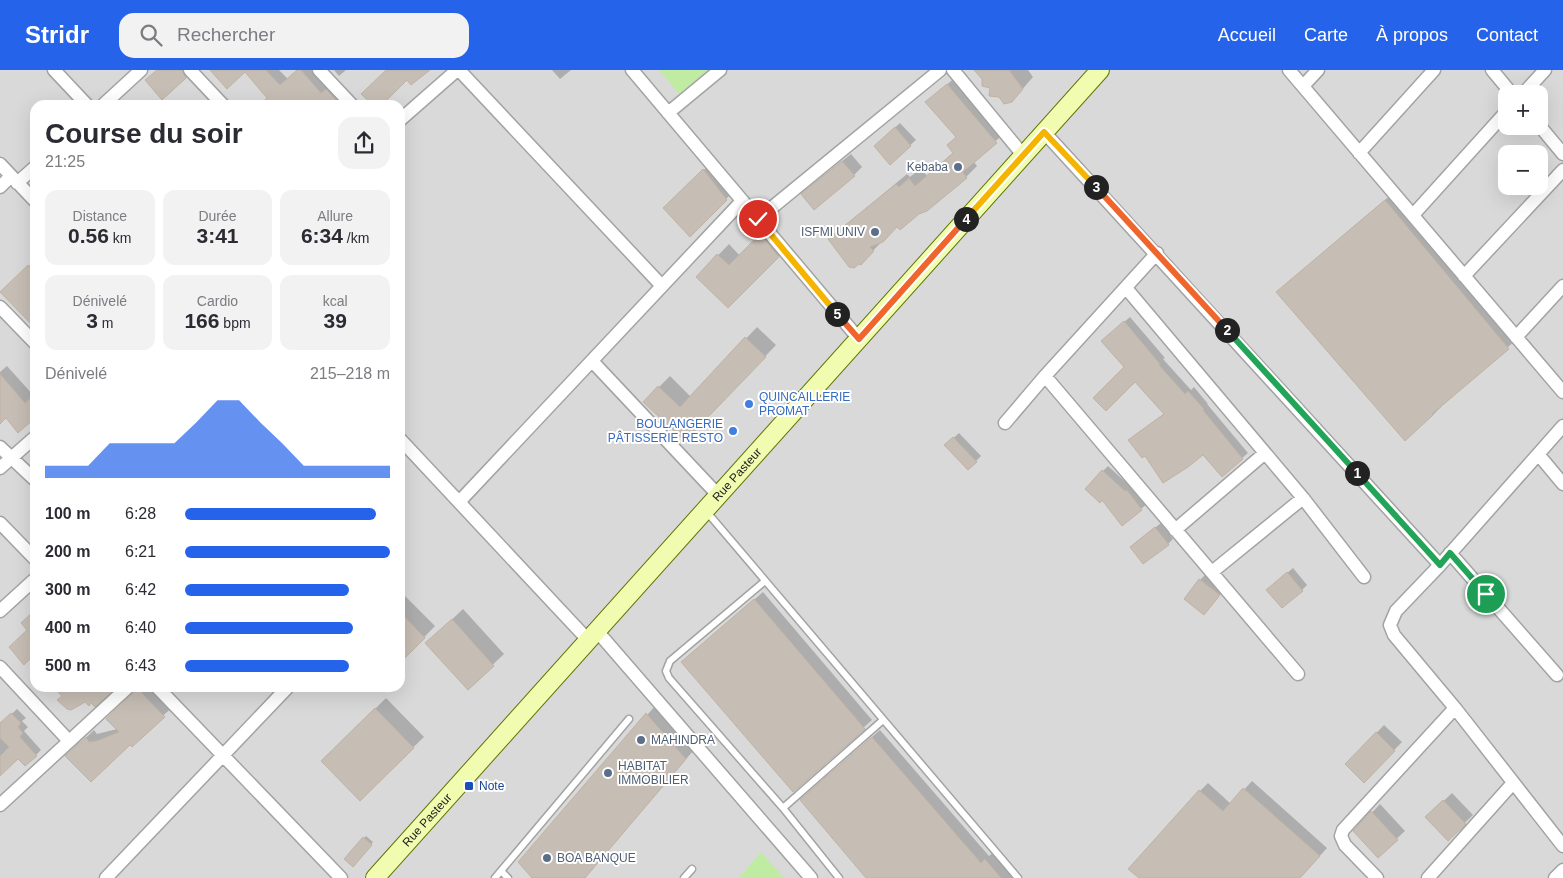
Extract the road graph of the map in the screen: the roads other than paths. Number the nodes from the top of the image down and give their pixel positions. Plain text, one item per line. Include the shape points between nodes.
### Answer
1 (54, 70) edge
2 (142, 70) edge
3 (190, 70) edge
4 (319, 70) edge
5 (458, 70) edge
6 (632, 70) edge
7 (720, 70) edge
8 (940, 70) edge
9 (953, 70) edge
10 (1100, 70) edge
11 (1290, 70) edge
12 (1318, 70) edge
13 (1434, 70) edge
14 (1492, 70) edge
15 (1545, 70) edge
16 (1504, 85) edge
17 (1531, 85) edge
18 (1303, 86) junction
19 (82, 100) edge
20 (109, 100) edge
21 (218, 100) edge
22 (347, 100) edge
23 (668, 113) junction
24 (405, 116) edge
25 (1498, 121) edge
26 (1044, 132) junction
27 (1547, 135) edge
28 (1360, 153) junction
29 (1563, 154) edge
30 (1024, 155) junction
31 (0, 164) edge
32 (30, 170) edge
33 (1563, 170) edge
34 (14, 180) junction
35 (0, 186) edge
36 (30, 196) edge
37 (742, 201) junction
38 (1413, 216) junction
39 (758, 219) junction
40 (1157, 253) junction
41 (1464, 276) junction
42 (662, 286) junction
43 (1563, 286) edge
44 (1126, 288) junction
45 (0, 307) edge
46 (1516, 337) junction
47 (30, 339) edge
48 (859, 339) junction
49 (592, 361) junction
50 (1045, 376) junction
51 (1563, 392) edge
52 (1005, 423) dead end
53 (1563, 426) edge
54 (30, 441) edge
55 (405, 444) edge
56 (0, 447) edge
57 (1265, 453) junction
58 (1538, 454) junction
59 (11, 458) junction
60 (0, 468) edge
61 (30, 475) edge
62 (1563, 484) edge
63 (718, 495) junction
64 (1303, 498) junction
65 (459, 502) junction
66 (705, 510) junction
67 (0, 523) edge
68 (1175, 530) junction
69 (1450, 553) junction
70 (30, 554) edge
71 (1440, 565) junction
72 (1212, 572) junction
73 (1364, 577) dead end
74 (765, 582) junction
75 (30, 584) edge
76 (0, 611) edge
77 (593, 635) junction
78 (0, 667) edge
79 (1298, 674) dead end
80 (1557, 675) dead end
81 (123, 692) edge
82 (162, 692) edge
83 (283, 692) edge
84 (1455, 708) junction
85 (629, 719) dead end
86 (883, 720) junction
87 (69, 741) junction
88 (222, 755) junction
89 (1513, 783) junction
90 (0, 805) edge
91 (783, 808) junction
92 (1563, 846) edge
93 (692, 869) dead end
94 (1563, 870) edge
95 (501, 871) junction
96 (106, 878) edge
97 (340, 878) edge
98 (375, 878) edge
99 (495, 878) edge
100 (508, 878) edge
101 (684, 878) edge
102 (811, 878) edge
103 (840, 878) edge
104 (1018, 878) edge
105 (1377, 878) edge
106 (1428, 878) edge
107 (1556, 878) edge

1 - 19 street
2 - 20 street
3 - 21 street
4 - 22 street
5 - 24 street
5 - 42 street
6 - 23 street
7 - 23 street
8 - 39 street
9 - 30 street
10 - 26 main road, Rue Pasteur
11 - 18 street
12 - 18 street
13 - 28 street
14 - 16 street
15 - 17 street
18 - 28 street
23 - 37 street
25 - 38 street
26 - 30 main road, Rue Pasteur
26 - 40 street
27 - 29 street
28 - 38 street
30 - 48 main road, Rue Pasteur
31 - 34 street
32 - 34 street
33 - 41 street
34 - 35 street
34 - 36 street
37 - 39 street
37 - 42 street
38 - 41 street
39 - 48 street
40 - 44 street
40 - 71 street
41 - 46 street
42 - 49 street
43 - 46 street
44 - 50 street
44 - 57 street
45 - 47 street
46 - 51 street
48 - 63 main road, Rue Pasteur
49 - 63 street
49 - 65 street
50 - 52 street
50 - 68 street
53 - 58 street
54 - 59 street
55 - 65 street
56 - 59 street
57 - 64 street
57 - 68 street
58 - 62 street
58 - 69 street
59 - 60 street
59 - 61 street
63 - 66 main road, Rue Pasteur
64 - 72 street
64 - 73 street
65 - 77 street
66 - 74 lane
66 - 77 main road, Rue Pasteur
67 - 70 street
68 - 72 street
69 - 71 street
69 - 80 street
71 - 84 street via 1396,611 1390,625 1394,635
72 - 79 street
74 - 86 lane
74 - 91 lane via 670,662 666,671
75 - 76 street
77 - 98 main road, Rue Pasteur
77 - 102 street
78 - 87 street
81 - 87 street
82 - 88 street
83 - 88 street
84 - 89 street
84 - 105 street via 1343,830 1341,836 1345,845
85 - 95 lane
86 - 91 lane
86 - 104 lane
87 - 90 street
88 - 96 street
88 - 97 street
89 - 92 street
89 - 106 street
91 - 103 lane
93 - 101 lane
94 - 107 street
95 - 99 lane
95 - 100 lane

